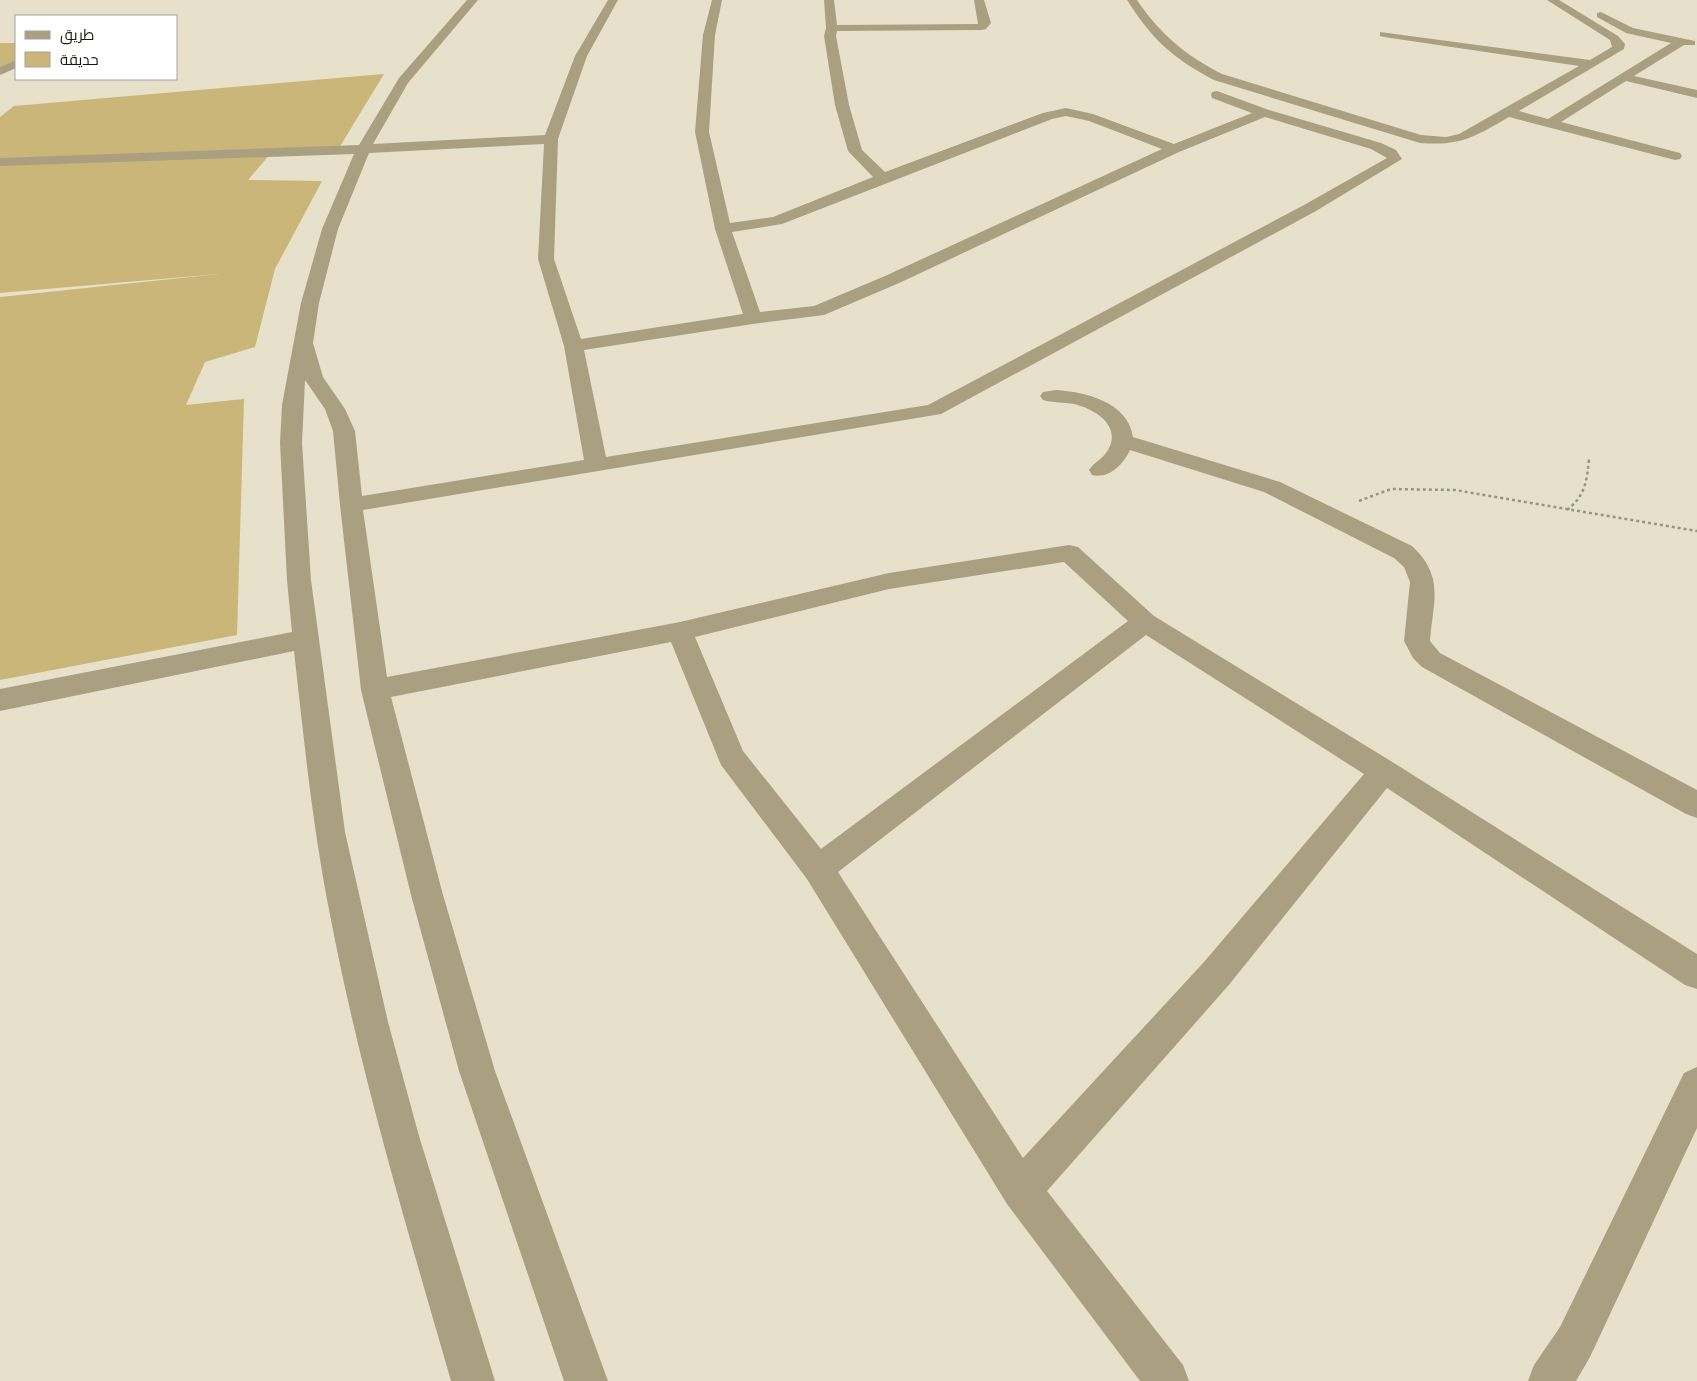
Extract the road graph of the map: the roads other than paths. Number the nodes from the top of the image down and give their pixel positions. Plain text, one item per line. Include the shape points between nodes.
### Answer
1 (473, 0) edge
2 (613, 0) edge
3 (717, 0) edge
4 (829, 0) edge
5 (979, 0) edge
6 (1132, 0) edge
7 (1552, 0) edge
8 (1591, 9) dead end
9 (832, 28) junction
10 (1384, 34) dead end
11 (1682, 41) junction
12 (1697, 44) edge
13 (15, 64) edge
14 (1591, 64) junction
15 (0, 72) edge
16 (1629, 74) junction
17 (1697, 86) edge
18 (1697, 94) edge
19 (1217, 95) dead end
20 (1507, 112) junction
21 (1264, 113) junction
22 (1550, 123) junction
23 (551, 139) junction
24 (364, 149) junction
25 (1174, 149) junction
26 (1675, 156) dead end
27 (0, 162) edge
28 (884, 178) junction
29 (724, 230) junction
30 (754, 318) junction
31 (304, 343) junction
32 (574, 346) junction
33 (1050, 396) dead end
34 (1123, 441) junction
35 (596, 464) junction
36 (1100, 470) dead end
37 (351, 505) junction
38 (1146, 622) junction
39 (680, 631) junction
40 (306, 639) junction
41 (375, 690) junction
42 (0, 700) edge
43 (1384, 772) junction
44 (1697, 805) edge
45 (818, 870) junction
46 (1697, 973) edge
47 (1697, 1086) edge
48 (1021, 1190) junction
49 (473, 1381) edge
50 (586, 1381) edge
51 (1167, 1381) edge
52 (1550, 1381) edge

1 - 24 street via 403,81
2 - 23 street via 581,56
3 - 29 street via 709,35 702,132
4 - 9 street
5 - 9 street via 985,23 982,27
6 - 20 street via 1158,36 1195,65 1228,81 1294,101 1438,141 1460,139
7 - 14 street via 1610,35 1619,44 1616,51
8 - 11 street via 1627,30
9 - 28 street via 830,36 842,105 855,151
10 - 14 street
11 - 12 street
11 - 16 street
13 - 15 street
14 - 16 street
14 - 20 street
16 - 17 street
16 - 18 street
16 - 22 street
19 - 21 street
20 - 22 street
21 - 25 street
21 - 35 street via 1376,146 1391,153 1395,159 934,410
22 - 26 street
23 - 24 street
23 - 32 street via 546,259
24 - 27 street
24 - 31 street via 330,229 310,303
25 - 28 street via 1093,118 1066,112
25 - 30 street via 818,311
28 - 29 street via 776,221
29 - 30 street
30 - 32 street
31 - 37 street via 313,376 341,420
31 - 40 street via 295,386 291,443 294,527
32 - 35 street
33 - 34 street via 1076,398 1098,406 1115,418
34 - 36 street via 1117,457
34 - 44 street via 1250,478 1403,552 1418,566 1423,581 1417,641 1431,660
35 - 37 street
37 - 41 street
38 - 39 street via 1069,553 889,581
38 - 43 street
38 - 45 street
39 - 41 street
39 - 45 street via 731,757
40 - 42 street
40 - 49 street via 330,832 370,1022 400,1136
41 - 50 street via 427,895 477,1071
43 - 46 street
43 - 48 street via 1216,974
45 - 48 street
47 - 52 street via 1574,1342
48 - 51 street

